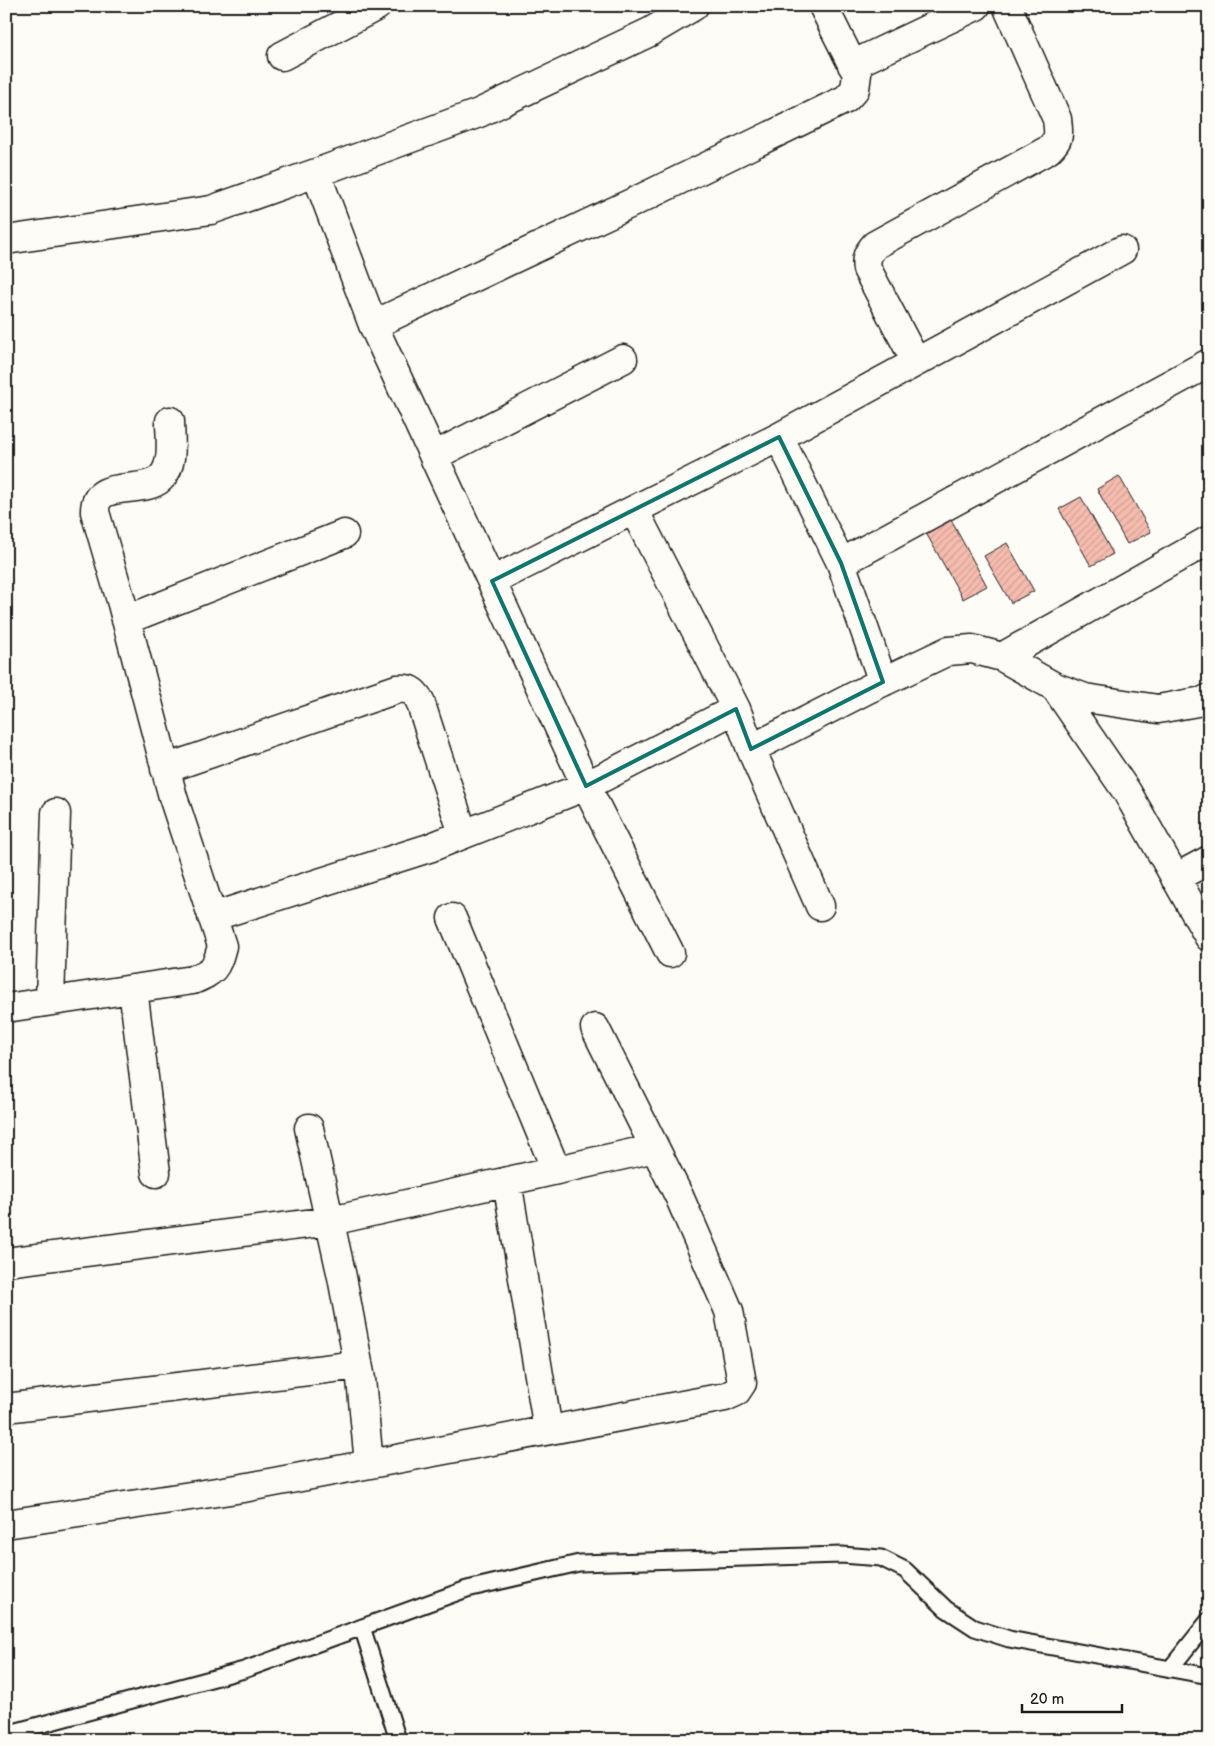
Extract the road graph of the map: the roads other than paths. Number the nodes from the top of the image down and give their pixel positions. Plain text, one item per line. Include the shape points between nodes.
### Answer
1 (377, 6) edge
2 (694, 6) edge
3 (823, 6) edge
4 (976, 6) edge
5 (1007, 6) edge
6 (282, 56) dead end
7 (852, 65) junction
8 (316, 173) junction
9 (6, 240) edge
10 (1122, 250) dead end
11 (373, 325) junction
12 (623, 359) dead end
13 (916, 362) junction
14 (1209, 363) edge
15 (170, 421) dead end
16 (779, 437) junction
17 (434, 456) junction
18 (634, 510) junction
19 (344, 534) dead end
20 (1209, 540) edge
21 (841, 563) junction
22 (492, 581) junction
23 (126, 620) junction
24 (1002, 657) junction
25 (883, 682) junction
26 (1056, 687) junction
27 (1209, 698) edge
28 (736, 708) junction
29 (751, 749) junction
30 (165, 769) junction
31 (586, 786) junction
32 (56, 813) dead end
33 (463, 834) junction
34 (1209, 860) edge
35 (1175, 878) junction
36 (820, 906) dead end
37 (212, 917) junction
38 (452, 918) dead end
39 (1209, 938) edge
40 (670, 953) dead end
41 (133, 989) junction
42 (50, 1002) junction
43 (6, 1008) edge
44 (595, 1028) dead end
45 (309, 1128) dead end
46 (655, 1148) junction
47 (556, 1170) junction
48 (156, 1173) dead end
49 (507, 1181) junction
50 (331, 1221) junction
51 (6, 1262) edge
52 (358, 1365) junction
53 (6, 1408) edge
54 (548, 1430) junction
55 (369, 1464) junction
56 (6, 1524) edge
57 (1209, 1620) edge
58 (362, 1627) junction
59 (1170, 1669) junction
60 (1209, 1676) edge
61 (6, 1734) edge
62 (398, 1740) edge

1 - 6 street
2 - 8 street via 650,32 478,113
3 - 7 street
4 - 7 street
5 - 13 street via 1057,118 1057,142 1048,150 875,245 868,253 867,269
7 - 11 street via 857,74 855,88 846,99
8 - 9 street via 211,210
8 - 11 street
10 - 13 street
11 - 17 street
12 - 17 street
13 - 16 street
14 - 21 street
15 - 23 street via 170,458 162,477 154,483 107,492 95,503
16 - 18 street
16 - 21 street
17 - 22 street
18 - 22 street
18 - 28 street
19 - 23 street
20 - 24 street
21 - 25 street
22 - 31 street
23 - 30 street
24 - 25 street via 972,648 948,651
24 - 26 street
25 - 29 street
26 - 27 street via 1085,698 1158,709
26 - 35 street via 1127,792
28 - 29 street
28 - 31 street
29 - 36 street
30 - 33 street via 407,688 415,692 420,701
30 - 37 street
31 - 33 street
31 - 40 street
32 - 42 street
33 - 37 street via 429,848
34 - 35 street
35 - 39 street
37 - 41 street via 222,946 218,963 207,974 193,980
38 - 47 street
41 - 42 street
41 - 48 street
42 - 43 street
44 - 46 street
45 - 50 street
46 - 47 street
46 - 54 street via 729,1312 742,1383 736,1392 725,1397
47 - 49 street
49 - 50 street
49 - 54 street
50 - 51 street
50 - 52 street
52 - 53 street
52 - 55 street
54 - 55 street
55 - 56 street via 243,1488
57 - 59 lane
58 - 59 lane via 467,1589 579,1564 852,1556 881,1558 905,1570 946,1609 975,1628 1009,1639
58 - 61 lane via 244,1670
58 - 62 lane
59 - 60 lane

